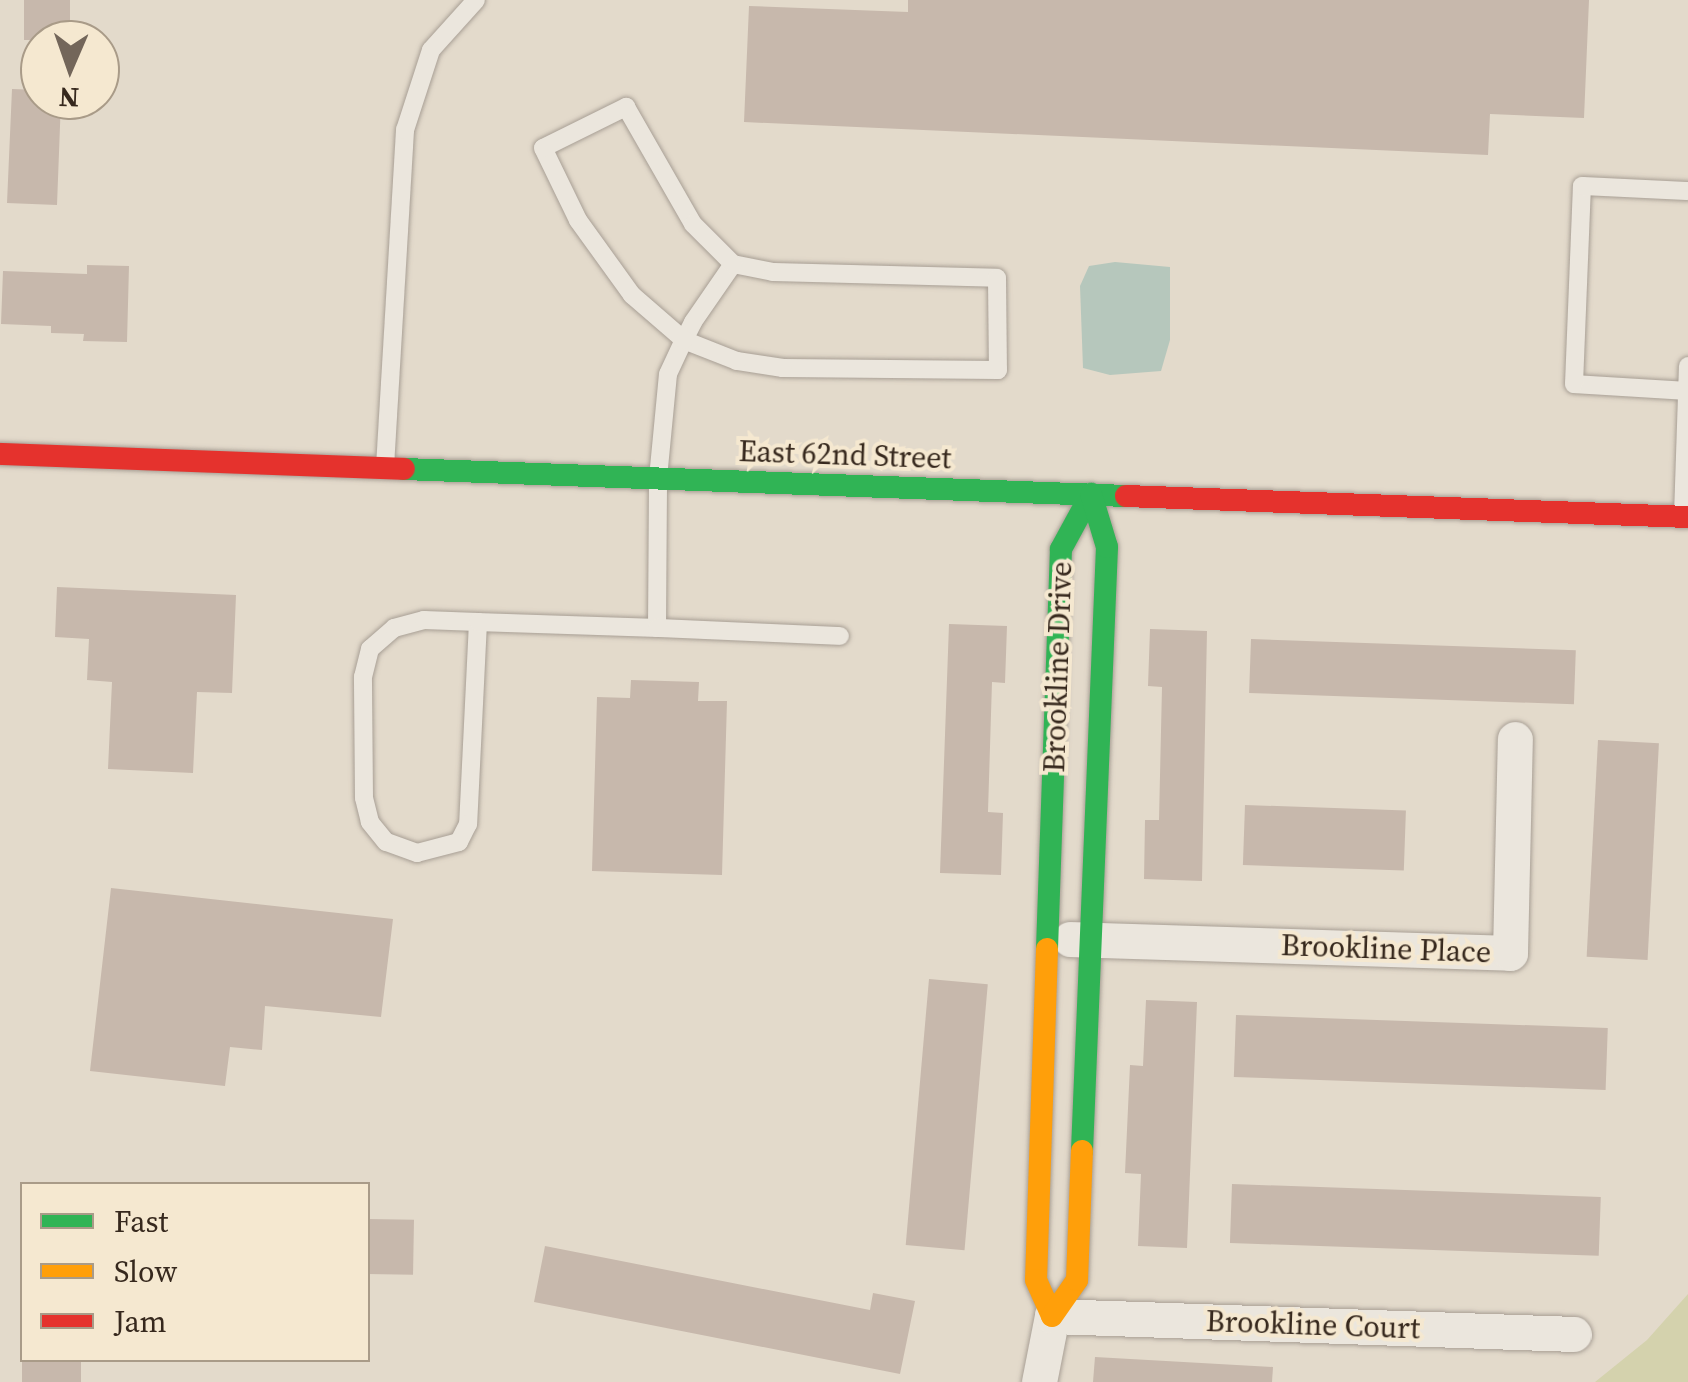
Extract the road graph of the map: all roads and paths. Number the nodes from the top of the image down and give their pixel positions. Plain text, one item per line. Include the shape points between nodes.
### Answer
1 (476, 0) edge
2 (1688, 191) edge
3 (733, 264) junction
4 (684, 340) junction
5 (1688, 366) edge
6 (1687, 392) edge
7 (0, 454) edge
8 (385, 468) junction
9 (658, 478) junction
10 (1091, 494) junction
11 (1686, 517) edge
12 (478, 622) junction
13 (657, 628) junction
14 (840, 636) dead end
15 (1516, 740) dead end
16 (1048, 938) junction
17 (1091, 940) junction
18 (1052, 1316) junction
19 (1574, 1334) dead end
20 (1039, 1382) edge

1 - 8 lane via 430,50 405,130
2 - 6 lane via 1582,186 1574,384
3 - 4 lane
3 - 4 lane via 693,224 626,107 543,148 578,220 632,295
3 - 4 lane via 773,272 997,278 998,370 783,368
4 - 9 lane via 668,374
5 - 6 lane
6 - 11 lane
7 - 8 street, East 62nd Street
8 - 9 street, East 62nd Street
9 - 10 street, East 62nd Street
9 - 13 lane
10 - 11 street, East 62nd Street
10 - 16 street, Brookline Drive via 1061,549
10 - 17 street, Brookline Drive via 1107,547
12 - 12 lane via 424,620 394,628 370,649 363,677 367,810 386,842 417,852 459,842 468,824
12 - 13 lane
13 - 14 lane
15 - 17 street, Brookline Place via 1510,953
16 - 17 street, Brookline Place
16 - 18 street, Brookline Drive via 1036,1280
17 - 18 street, Brookline Drive via 1077,1280
18 - 19 street, Brookline Court
18 - 20 street, Brookline Drive

